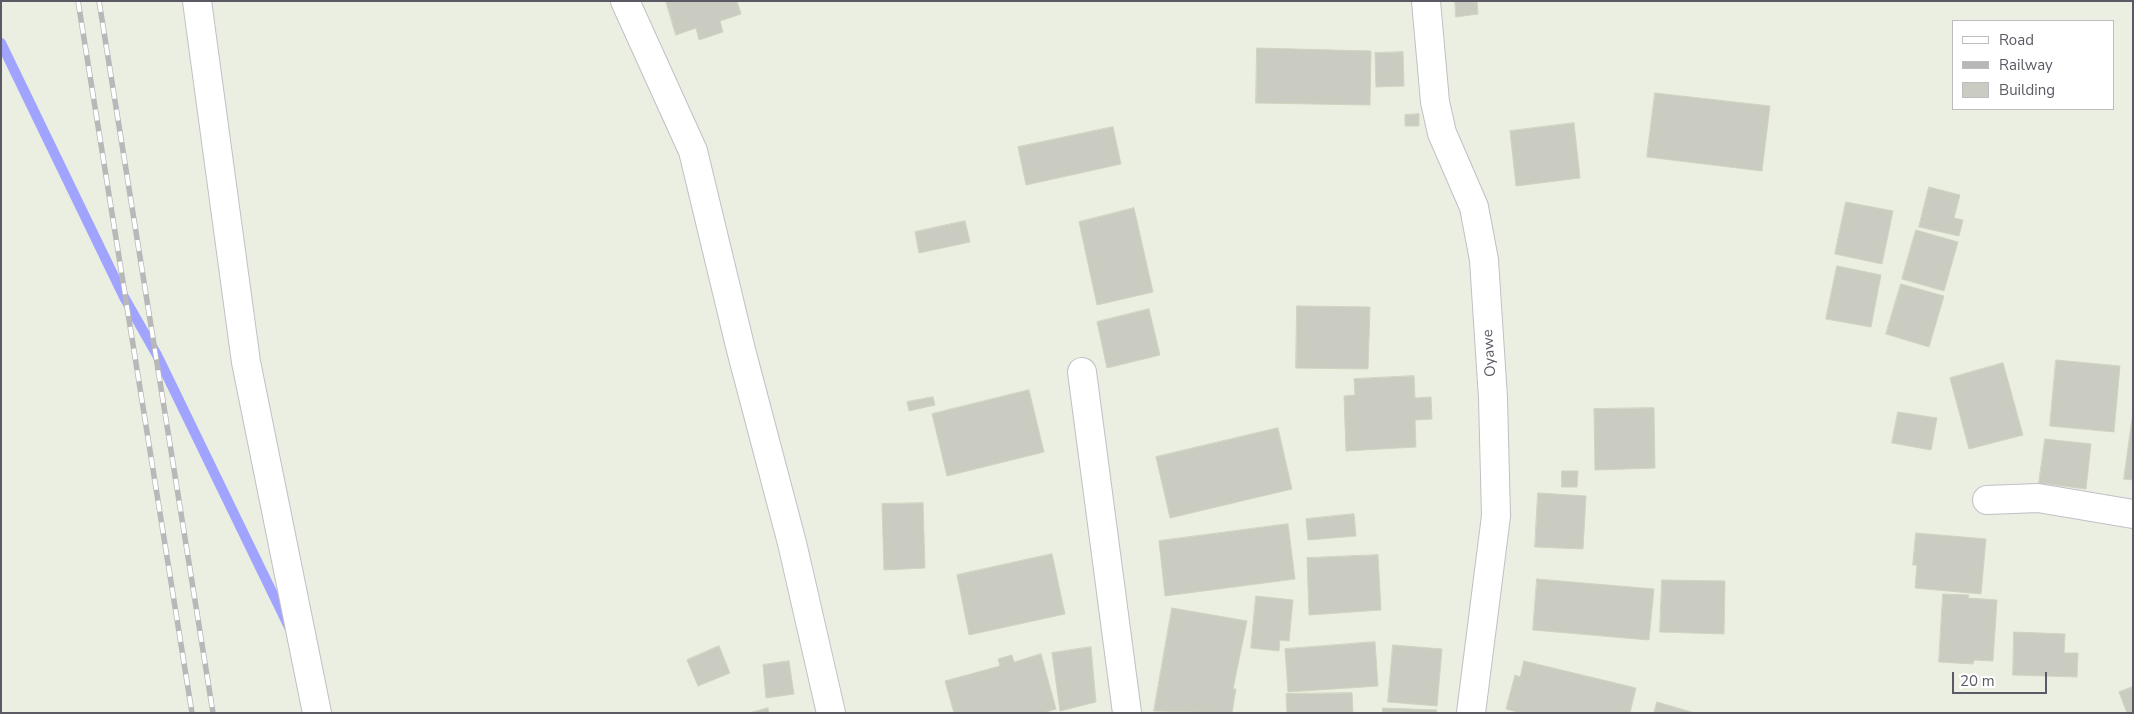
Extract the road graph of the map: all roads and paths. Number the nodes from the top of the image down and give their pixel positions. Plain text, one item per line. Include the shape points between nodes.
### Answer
1 (197, 1) edge
2 (625, 1) edge
3 (1426, 1) edge
4 (1082, 372) dead end
5 (1987, 500) dead end
6 (2133, 514) edge
7 (317, 713) edge
8 (831, 713) edge
9 (1127, 713) edge
10 (1470, 713) edge

1 - 7 street via 246,362
2 - 8 street via 693,151 792,543
3 - 10 street, Oyawe via 1440,125 1474,207 1484,260 1493,398 1496,516
4 - 9 street
5 - 6 street via 2038,498

